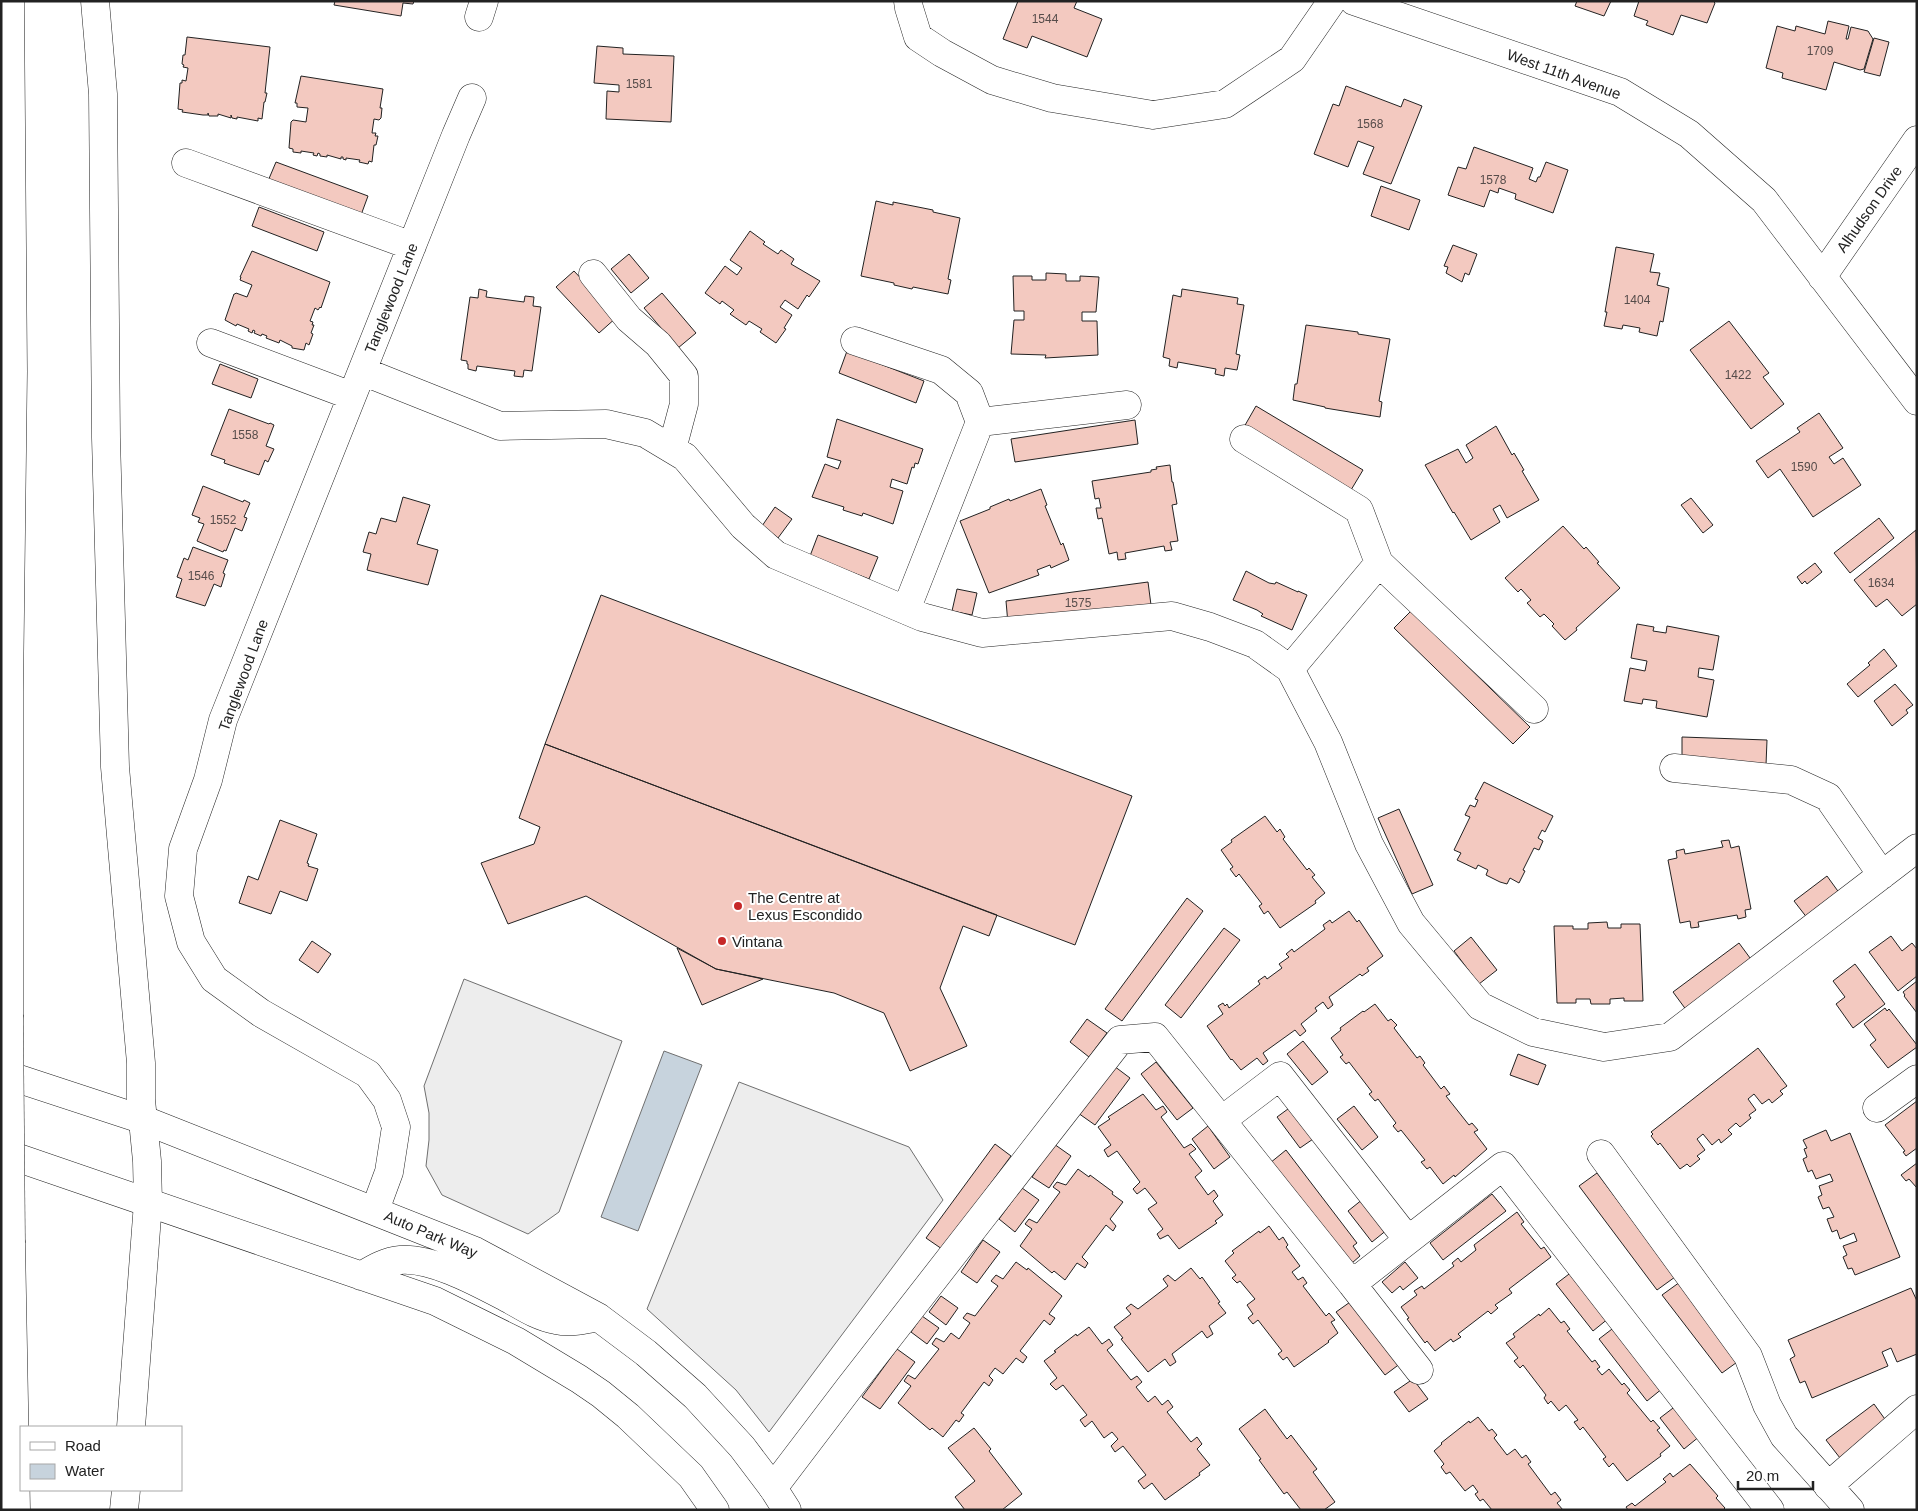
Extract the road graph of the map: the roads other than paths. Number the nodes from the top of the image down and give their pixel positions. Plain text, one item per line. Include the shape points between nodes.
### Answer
1 (10, 1) edge
2 (95, 1) edge
3 (908, 1) edge
4 (1332, 1) edge
5 (1354, 1) edge
6 (472, 98) dead end
7 (1917, 140) edge
8 (186, 163) dead end
9 (412, 246) junction
10 (593, 274) dead end
11 (1822, 277) junction
12 (855, 340) dead end
13 (210, 343) dead end
14 (362, 371) junction
15 (352, 396) junction
16 (1917, 401) edge
17 (1127, 405) dead end
18 (980, 422) junction
19 (1244, 439) dead end
20 (672, 449) junction
21 (1379, 563) junction
22 (906, 610) junction
23 (1290, 670) junction
24 (1534, 709) dead end
25 (1674, 768) dead end
26 (1917, 848) edge
27 (1882, 875) junction
28 (1, 1073) edge
29 (1917, 1079) edge
30 (1877, 1108) dead end
31 (144, 1120) junction
32 (1222, 1120) junction
33 (1, 1152) edge
34 (1601, 1154) dead end
35 (148, 1203) junction
36 (375, 1210) junction
37 (1408, 1240) junction
38 (361, 1276) junction
39 (1352, 1284) junction
40 (598, 1317) junction
41 (1419, 1370) dead end
42 (1917, 1409) edge
43 (131, 1426) edge
44 (1828, 1486) junction
45 (126, 1491) edge
46 (780, 1499) edge
47 (1765, 1508) edge
48 (16, 1510) edge
49 (124, 1510) edge
50 (715, 1510) edge
51 (1850, 1510) edge

1 - 48 main road, bridge via 13,370 9,1015
2 - 31 main road via 103,94 106,438 115,767
3 - 4 main road via 918,37 992,80 1052,98 1153,115 1226,104 1292,59
5 - 11 main road, West 11th Avenue via 1620,92 1689,134 1764,200
6 - 9 main road, Tanglewood Lane
7 - 11 main road, Alhudson Drive
8 - 9 main road
9 - 14 main road, Tanglewood Lane
10 - 20 main road via 629,319 658,344 684,376 684,404
11 - 16 main road, West 11th Avenue
12 - 18 main road via 941,370 969,393
13 - 15 main road
14 - 15 main road, Tanglewood Lane
14 - 20 main road via 500,426 606,424 645,433
15 - 36 main road, Tanglewood Lane via 224,720 208,780 183,849 178,896 191,942 214,978 261,1013 368,1074 387,1100 396,1128 389,1172
17 - 18 main road
18 - 22 main road
19 - 21 main road via 1359,510
20 - 22 main road via 685,457 743,526 776,555
21 - 23 main road
21 - 24 main road
22 - 23 main road via 982,633 1172,616 1255,644
23 - 27 main road via 1328,742 1369,844 1411,923 1480,1006 1533,1032 1604,1046 1670,1038
25 - 27 main road via 1791,780 1828,797
26 - 27 main road
28 - 31 main road, Auto Park Way
29 - 30 main road
31 - 35 main road
31 - 36 main road, Auto Park Way
32 - 37 main road via 1280,1076
32 - 39 main road
32 - 46 main road via 1155,1036 1120,1040 849,1388
33 - 35 main road
34 - 44 main road via 1748,1356 1784,1436
35 - 38 main road
35 - 43 main road
36 - 40 main road, Auto Park Way via 474,1251
37 - 39 main road
37 - 47 main road via 1503,1166
38 - 40 main road via 381,1264 400,1260 421,1261 462,1276 538,1315 577,1321
38 - 50 main road via 435,1301 516,1340 579,1379 628,1416 692,1476
39 - 41 main road
40 - 46 main road, Auto Park Way via 695,1396 742,1447
42 - 44 main road
44 - 51 main road
45 - 49 main road

